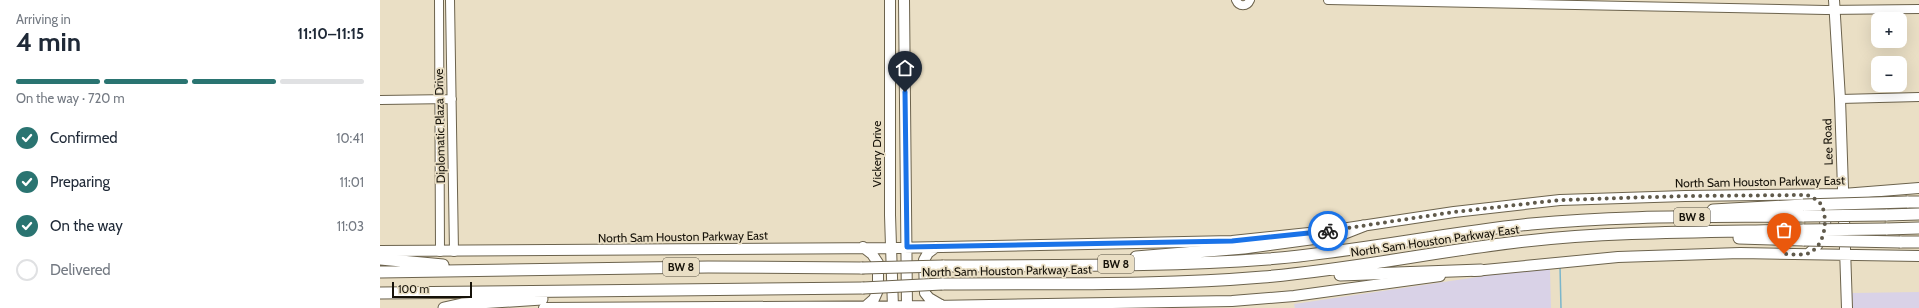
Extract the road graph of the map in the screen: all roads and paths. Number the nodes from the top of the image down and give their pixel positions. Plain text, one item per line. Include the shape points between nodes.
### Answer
1 (439, 0) edge
2 (450, 0) edge
3 (890, 0) edge
4 (904, 0) edge
5 (1236, 0) edge
6 (1250, 0) edge
7 (1328, 0) edge
8 (1834, 5) edge
9 (1919, 9) edge
10 (890, 80) junction
11 (905, 80) junction
12 (1919, 97) edge
13 (440, 99) junction
14 (452, 99) junction
15 (1840, 99) junction
16 (380, 100) edge
17 (1919, 189) edge
18 (1843, 194) junction
19 (1919, 202) edge
20 (1805, 205) junction
21 (1919, 214) edge
22 (1363, 226) junction
23 (1919, 228) edge
24 (1804, 235) junction
25 (1919, 242) edge
26 (936, 246) junction
27 (864, 247) junction
28 (907, 247) junction
29 (891, 248) junction
30 (380, 251) edge
31 (440, 252) junction
32 (454, 252) junction
33 (1808, 254) junction
34 (1846, 255) junction
35 (1892, 256) junction
36 (1919, 256) edge
37 (380, 259) edge
38 (1055, 265) junction
39 (500, 270) junction
40 (1481, 270) junction
41 (380, 272) edge
42 (1264, 277) junction
43 (724, 290) junction
44 (380, 293) edge
45 (866, 306) junction
46 (942, 306) junction
47 (1060, 306) edge
48 (893, 307) edge
49 (907, 307) edge
50 (444, 308) edge
51 (544, 308) edge
52 (1847, 308) edge

1 - 13 street, Diplomatic Plaza Drive
2 - 14 street, Diplomatic Plaza Drive
3 - 10 main road, Vickery Drive
4 - 11 main road
5 - 6 street via 1243,6
7 - 8 street
8 - 9 street
8 - 15 main road, Lee Road
10 - 11 main road
10 - 29 main road, Vickery Drive
11 - 28 main road
12 - 15 street
13 - 14 street
13 - 16 street
13 - 31 street, Diplomatic Plaza Drive
14 - 32 street, Diplomatic Plaza Drive
15 - 18 main road, Lee Road
17 - 18 main road, North Sam Houston Parkway East
17 - 35 main road via 1913,195 1876,198 1871,202 1871,247 1875,251
18 - 20 main road, North Sam Houston Parkway East
18 - 34 main road, Lee Road
19 - 20 highway, bridge
20 - 21 highway, North Sam Houston Parkway East / BW 8, bridge via 1886,215
20 - 22 main road, North Sam Houston Parkway East via 1685,196 1560,200
20 - 33 main road via 1816,199 1822,205 1824,220 1821,241
20 - 38 highway, North Sam Houston Parkway East / BW 8 via 1482,229 1282,258
22 - 26 main road, North Sam Houston Parkway East via 1232,241
22 - 38 highway via 1340,235 1244,248
23 - 24 highway, North Sam Houston Parkway East / BW 8, bridge
24 - 25 highway, bridge
24 - 42 highway, North Sam Houston Parkway East / BW 8 via 1618,235 1516,242
26 - 28 main road, North Sam Houston Parkway East
26 - 46 main road via 924,260 925,293
27 - 29 main road, North Sam Houston Parkway East
27 - 32 main road, North Sam Houston Parkway East
27 - 45 main road via 878,263 878,290 874,299
28 - 29 main road, North Sam Houston Parkway East
28 - 49 main road
29 - 48 main road, Vickery Drive
30 - 31 main road, North Sam Houston Parkway East
31 - 32 main road, North Sam Houston Parkway East
33 - 34 main road
33 - 40 main road via 1740,253 1618,257
34 - 35 main road
34 - 52 main road, Lee Road
35 - 36 main road
37 - 39 highway
38 - 39 highway, North Sam Houston Parkway East / BW 8, bridge
39 - 41 highway, North Sam Houston Parkway East / BW 8
40 - 42 highway
40 - 47 main road via 1294,296
42 - 43 highway, North Sam Houston Parkway East / BW 8, bridge via 1168,282 942,284
43 - 44 highway, North Sam Houston Parkway East / BW 8
43 - 50 highway via 462,304
45 - 48 main road
45 - 51 main road
46 - 47 main road
46 - 49 main road
48 - 49 main road

